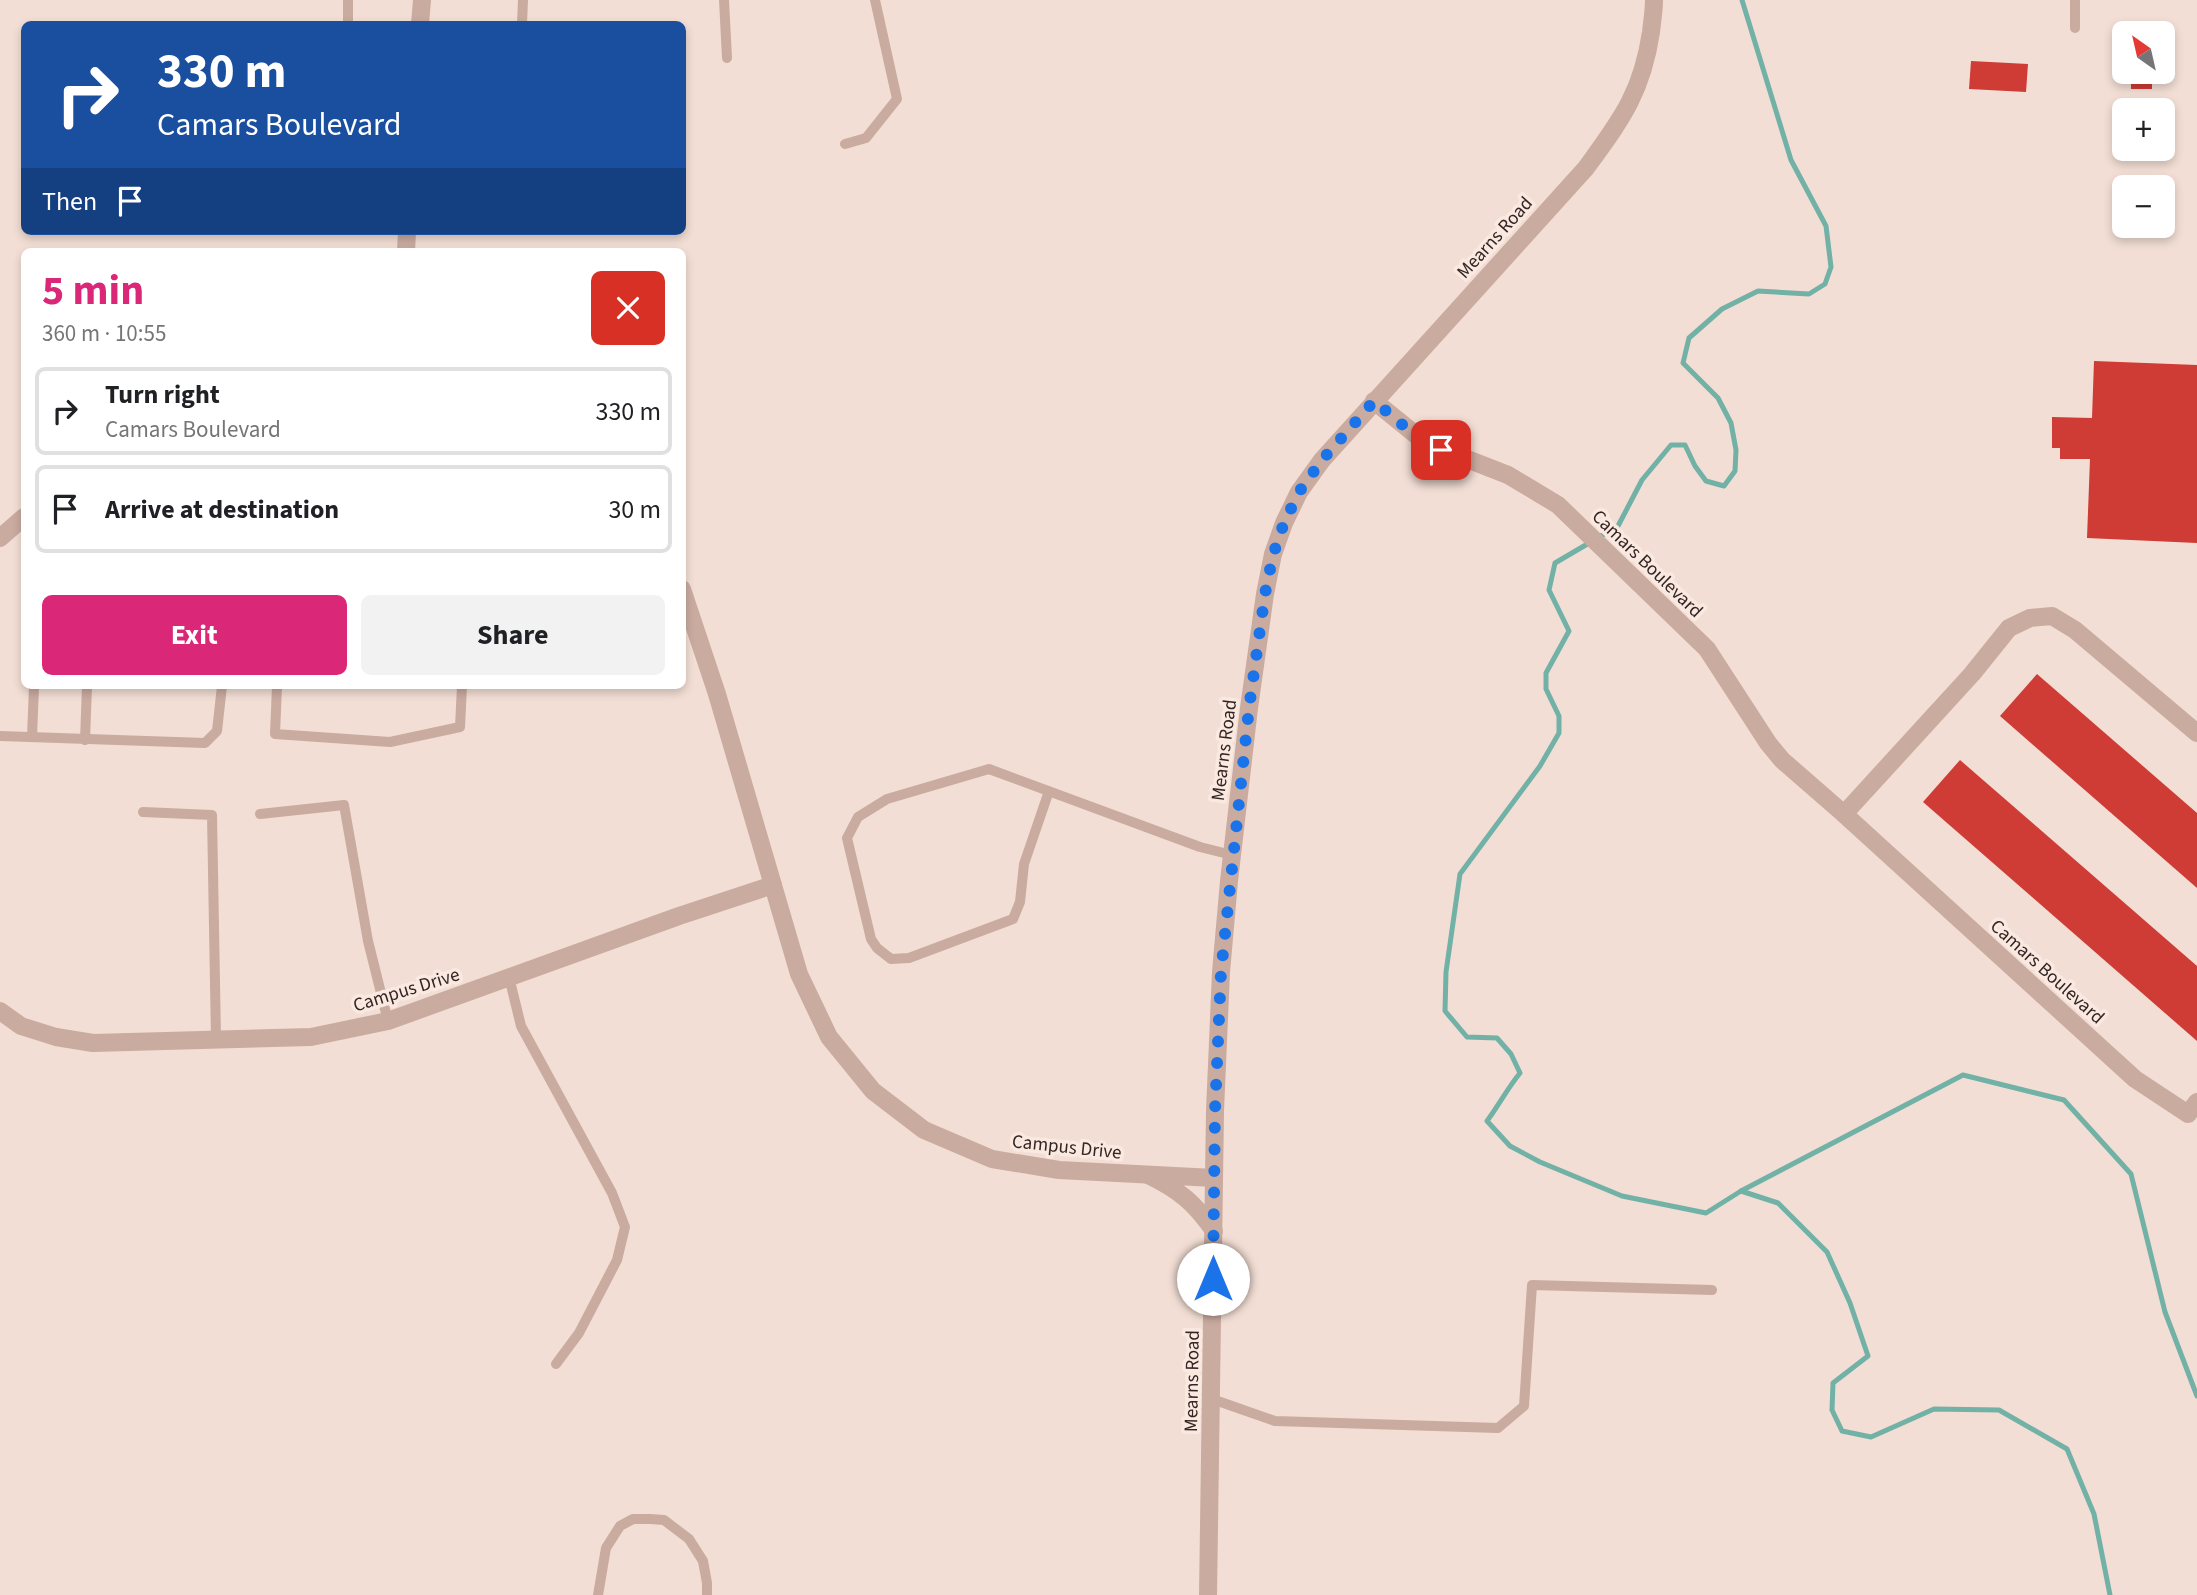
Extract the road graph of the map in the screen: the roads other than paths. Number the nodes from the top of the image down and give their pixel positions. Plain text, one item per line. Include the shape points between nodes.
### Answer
1 (348, 0) edge
2 (422, 0) edge
3 (523, 0) edge
4 (724, 0) edge
5 (874, 0) edge
6 (1654, 0) edge
7 (2075, 0) edge
8 (348, 21) edge
9 (420, 21) edge
10 (523, 21) edge
11 (2074, 28) dead end
12 (727, 58) dead end
13 (845, 144) dead end
14 (1374, 401) junction
15 (21, 520) edge
16 (0, 538) edge
17 (686, 601) edge
18 (34, 689) edge
19 (87, 689) edge
20 (222, 689) edge
21 (277, 689) edge
22 (462, 689) edge
23 (2197, 733) edge
24 (0, 736) edge
25 (32, 737) junction
26 (85, 740) junction
27 (1049, 791) junction
28 (143, 812) dead end
29 (260, 814) dead end
30 (1844, 814) junction
31 (1232, 855) junction
32 (773, 886) junction
33 (509, 977) junction
34 (0, 1011) edge
35 (388, 1021) junction
36 (216, 1039) junction
37 (2194, 1111) edge
38 (1149, 1175) junction
39 (1214, 1178) junction
40 (1214, 1231) junction
41 (1712, 1290) dead end
42 (556, 1364) dead end
43 (1212, 1399) junction
44 (598, 1595) edge
45 (707, 1595) edge
46 (1208, 1595) edge

1 - 8 lane
2 - 9 street
3 - 10 lane
4 - 12 lane
5 - 13 lane via 897,99 866,138
6 - 14 street, Mearns Road via 1647,59 1623,117 1586,168
7 - 11 lane
14 - 30 street, Camars Boulevard via 1426,443 1508,475 1559,505 1707,649 1782,760
14 - 31 street, Mearns Road via 1299,492 1273,555
15 - 16 street
17 - 32 street, Campus Drive
18 - 25 lane
19 - 26 lane
20 - 26 lane via 217,731 205,743
21 - 22 lane via 275,734 390,742 460,727
23 - 30 street via 2075,630 2052,616 2030,618 2009,628
24 - 25 lane
25 - 26 lane
27 - 27 lane via 989,769 887,799 858,817 847,838 877,948 891,959 909,958 1013,919 1020,902 1024,864
27 - 31 lane
28 - 36 lane via 212,815
29 - 35 lane via 344,805 368,941
30 - 37 street, Camars Boulevard via 2135,1079
31 - 39 street, Mearns Road via 1221,972
32 - 33 street, Campus Drive
32 - 38 street, Campus Drive via 799,974 829,1037 873,1091 914,1123 992,1159 1059,1170
33 - 35 street, Campus Drive
33 - 42 lane via 521,1026 612,1193 625,1227 617,1260 579,1333
34 - 36 street, Campus Drive via 21,1026 93,1043
35 - 36 street, Campus Drive via 311,1037
38 - 39 street, Campus Drive
38 - 40 street via 1191,1202
39 - 40 street, Mearns Road
40 - 43 street, Mearns Road
41 - 43 lane via 1532,1285 1524,1406 1498,1428 1275,1421
43 - 46 street, Mearns Road
44 - 45 lane via 606,1549 620,1526 633,1519 650,1519 664,1520 689,1539 704,1561

